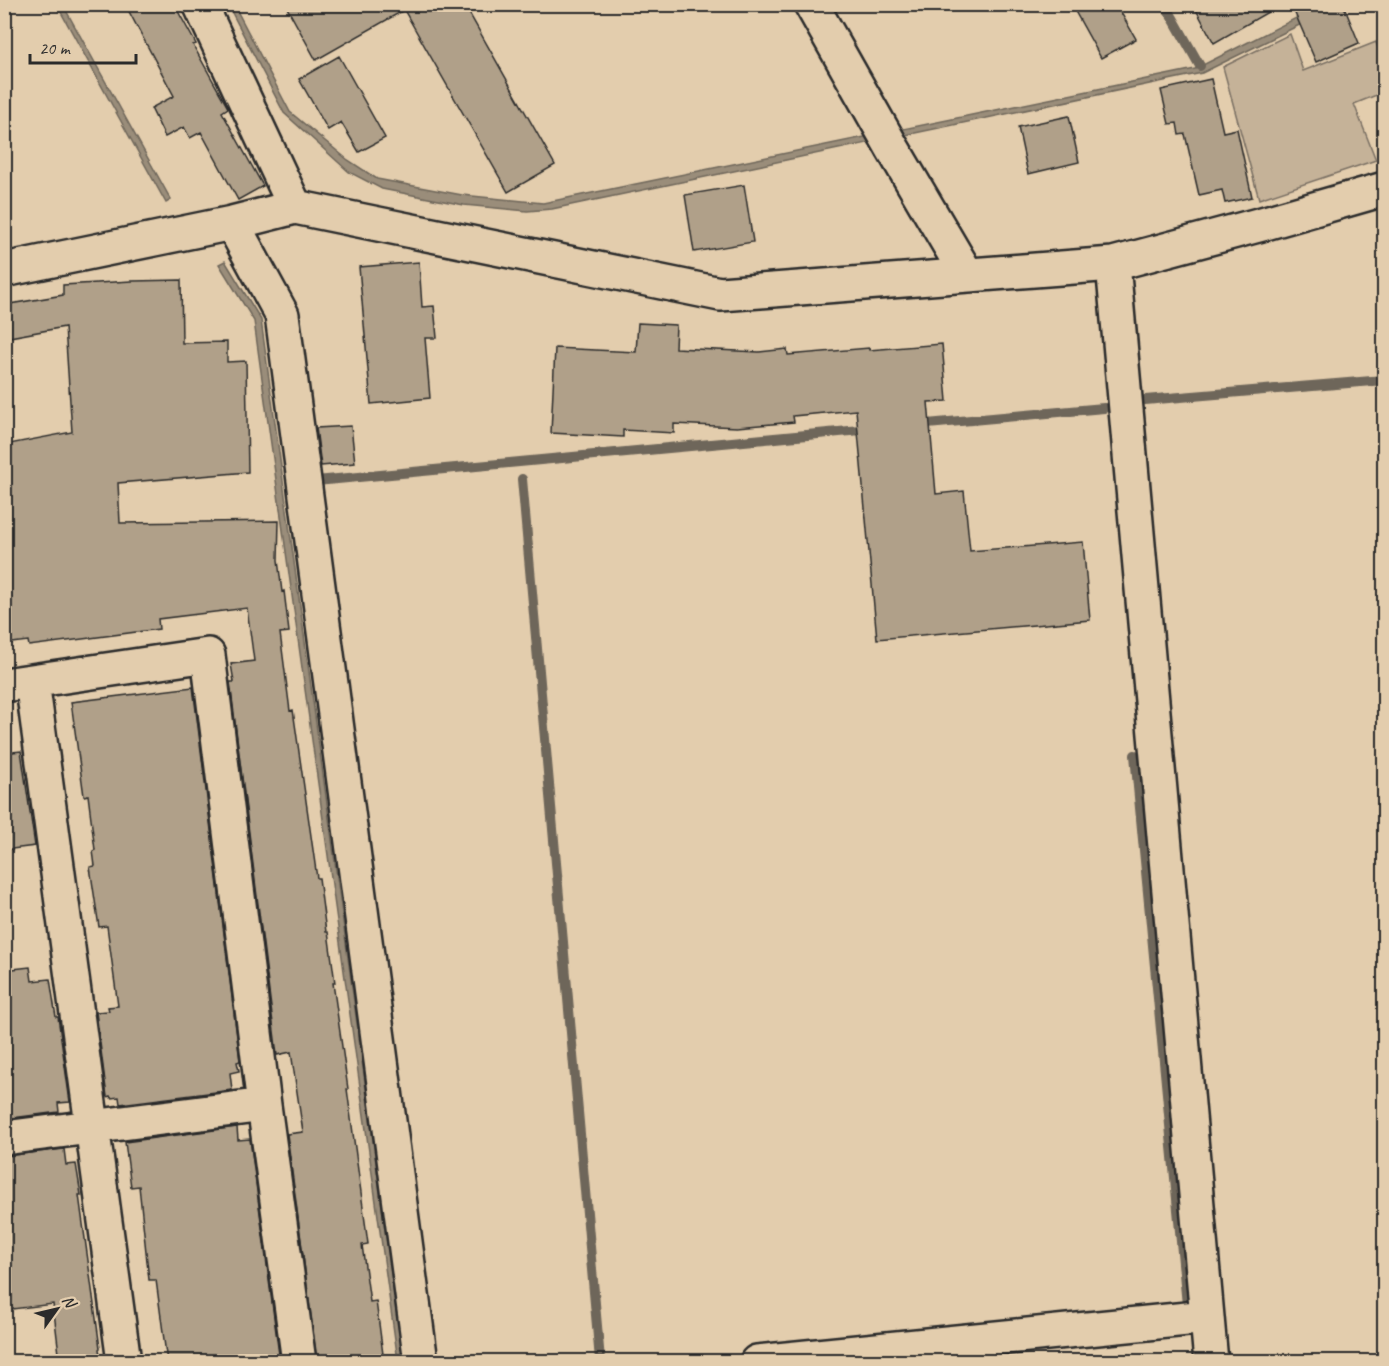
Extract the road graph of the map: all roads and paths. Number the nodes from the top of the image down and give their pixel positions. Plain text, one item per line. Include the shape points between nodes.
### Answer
1 (200, 4) edge
2 (810, 4) edge
3 (1384, 189) edge
4 (296, 207) junction
5 (232, 223) junction
6 (1113, 264) junction
7 (4, 270) edge
8 (967, 275) junction
9 (18, 683) edge
10 (264, 1105) junction
11 (93, 1126) junction
12 (4, 1138) edge
13 (1207, 1317) junction
14 (124, 1362) edge
15 (299, 1362) edge
16 (421, 1362) edge
17 (757, 1362) edge
18 (1211, 1362) edge

1 - 4 street
2 - 8 street
3 - 6 street
4 - 5 street
4 - 8 street via 720,294
5 - 7 street
5 - 16 street via 282,315
6 - 8 street
6 - 13 street
9 - 10 street via 208,655
9 - 11 street
10 - 11 street
10 - 15 street
11 - 12 street
11 - 14 street
13 - 17 street
13 - 18 street

